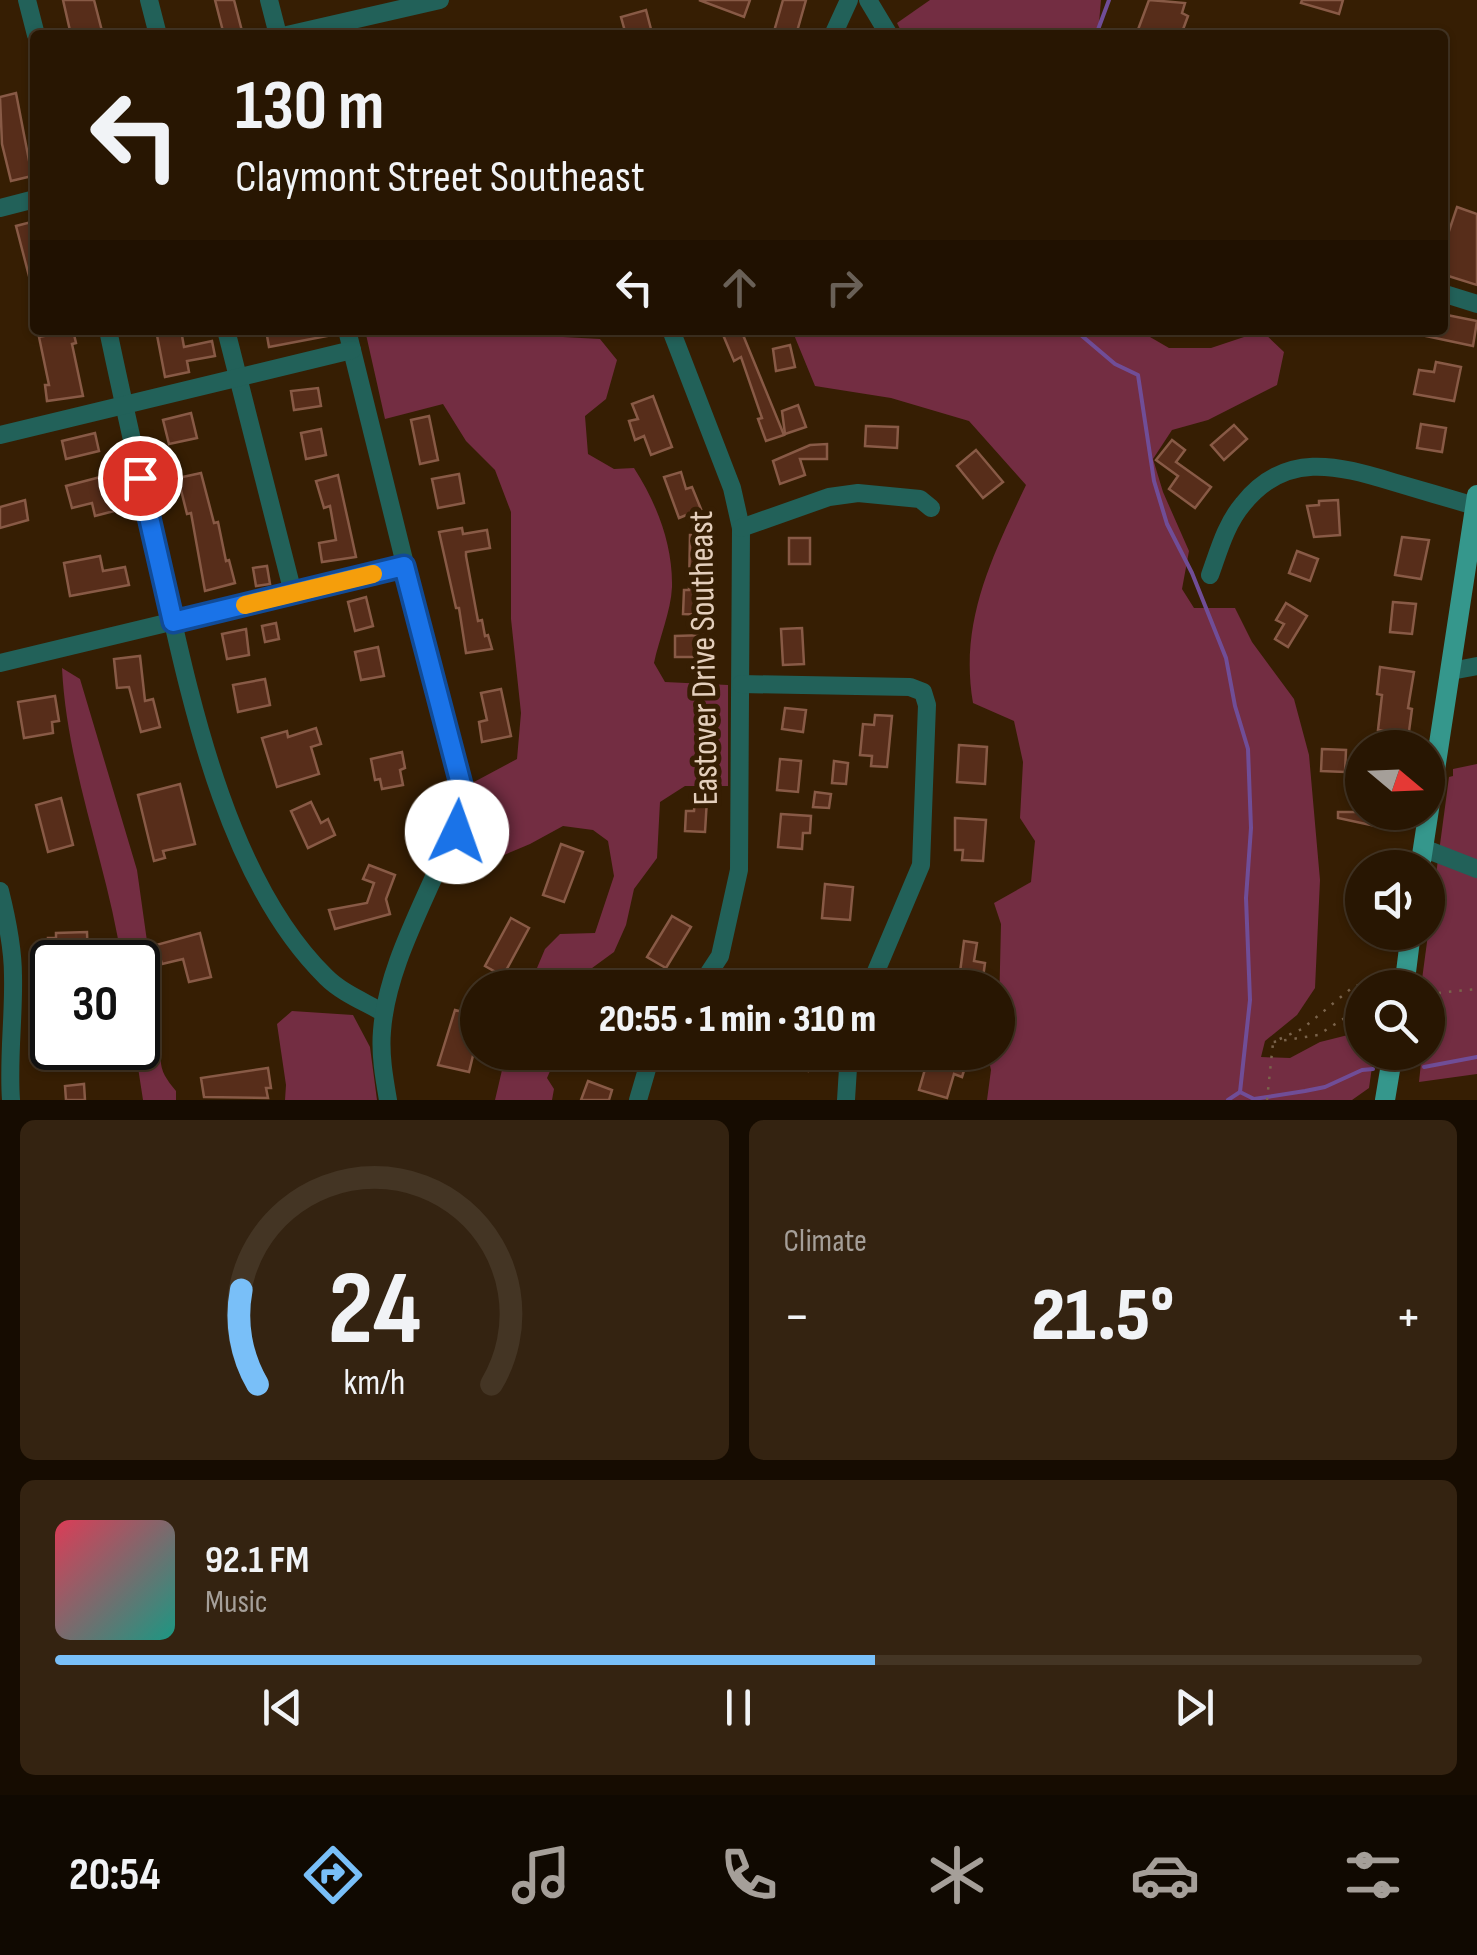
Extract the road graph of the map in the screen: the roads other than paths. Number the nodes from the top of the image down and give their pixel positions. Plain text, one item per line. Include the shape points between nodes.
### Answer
1 (27, 0) edge
2 (149, 0) edge
3 (269, 0) edge
4 (440, 0) edge
5 (849, 0) edge
6 (868, 0) edge
7 (35, 30) edge
8 (157, 30) edge
9 (277, 30) edge
10 (309, 30) edge
11 (835, 30) edge
12 (886, 30) edge
13 (30, 200) edge
14 (0, 208) edge
15 (1448, 296) edge
16 (1477, 304) edge
17 (109, 335) edge
18 (227, 335) edge
19 (348, 335) edge
20 (673, 335) edge
21 (352, 350) junction
22 (238, 379) junction
23 (124, 406) junction
24 (0, 435) edge
25 (1476, 500) edge
26 (931, 508) dead end
27 (740, 528) junction
28 (404, 566) junction
29 (1210, 574) dead end
30 (293, 593) junction
31 (173, 622) junction
32 (0, 663) edge
33 (1477, 666) edge
34 (1451, 671) junction
35 (740, 684) junction
36 (1423, 850) edge
37 (1445, 863) edge
38 (1477, 869) edge
39 (0, 891) edge
40 (711, 970) edge
41 (877, 970) edge
42 (384, 1013) junction
43 (647, 1070) edge
44 (848, 1070) edge
45 (1390, 1070) edge
46 (11, 1100) edge
47 (388, 1100) edge
48 (638, 1100) edge
49 (846, 1100) edge
50 (1385, 1100) edge

1 - 7 street
2 - 8 street
3 - 9 street
4 - 10 street
5 - 11 street
6 - 12 street
13 - 14 street
15 - 16 street
17 - 23 street
18 - 22 street
19 - 21 street
20 - 27 street, Eastover Drive Southeast via 732,488
21 - 22 street
21 - 28 street
22 - 23 street
22 - 30 street
23 - 24 street
23 - 31 street
25 - 29 street via 1349,468 1295,468 1243,503
25 - 34 main road
26 - 27 street via 920,498 858,492
27 - 35 street, Eastover Drive Southeast
28 - 30 street
28 - 42 street via 462,798 457,832 393,977
30 - 31 street
31 - 32 street
31 - 42 street via 224,804 270,900 326,977
33 - 34 street
34 - 36 main road
35 - 40 street, Eastover Drive Southeast via 739,870 720,956
35 - 41 street via 922,692 927,704 921,865
37 - 38 street
39 - 46 street via 14,976
42 - 47 street
43 - 48 street
44 - 49 street
45 - 50 main road

